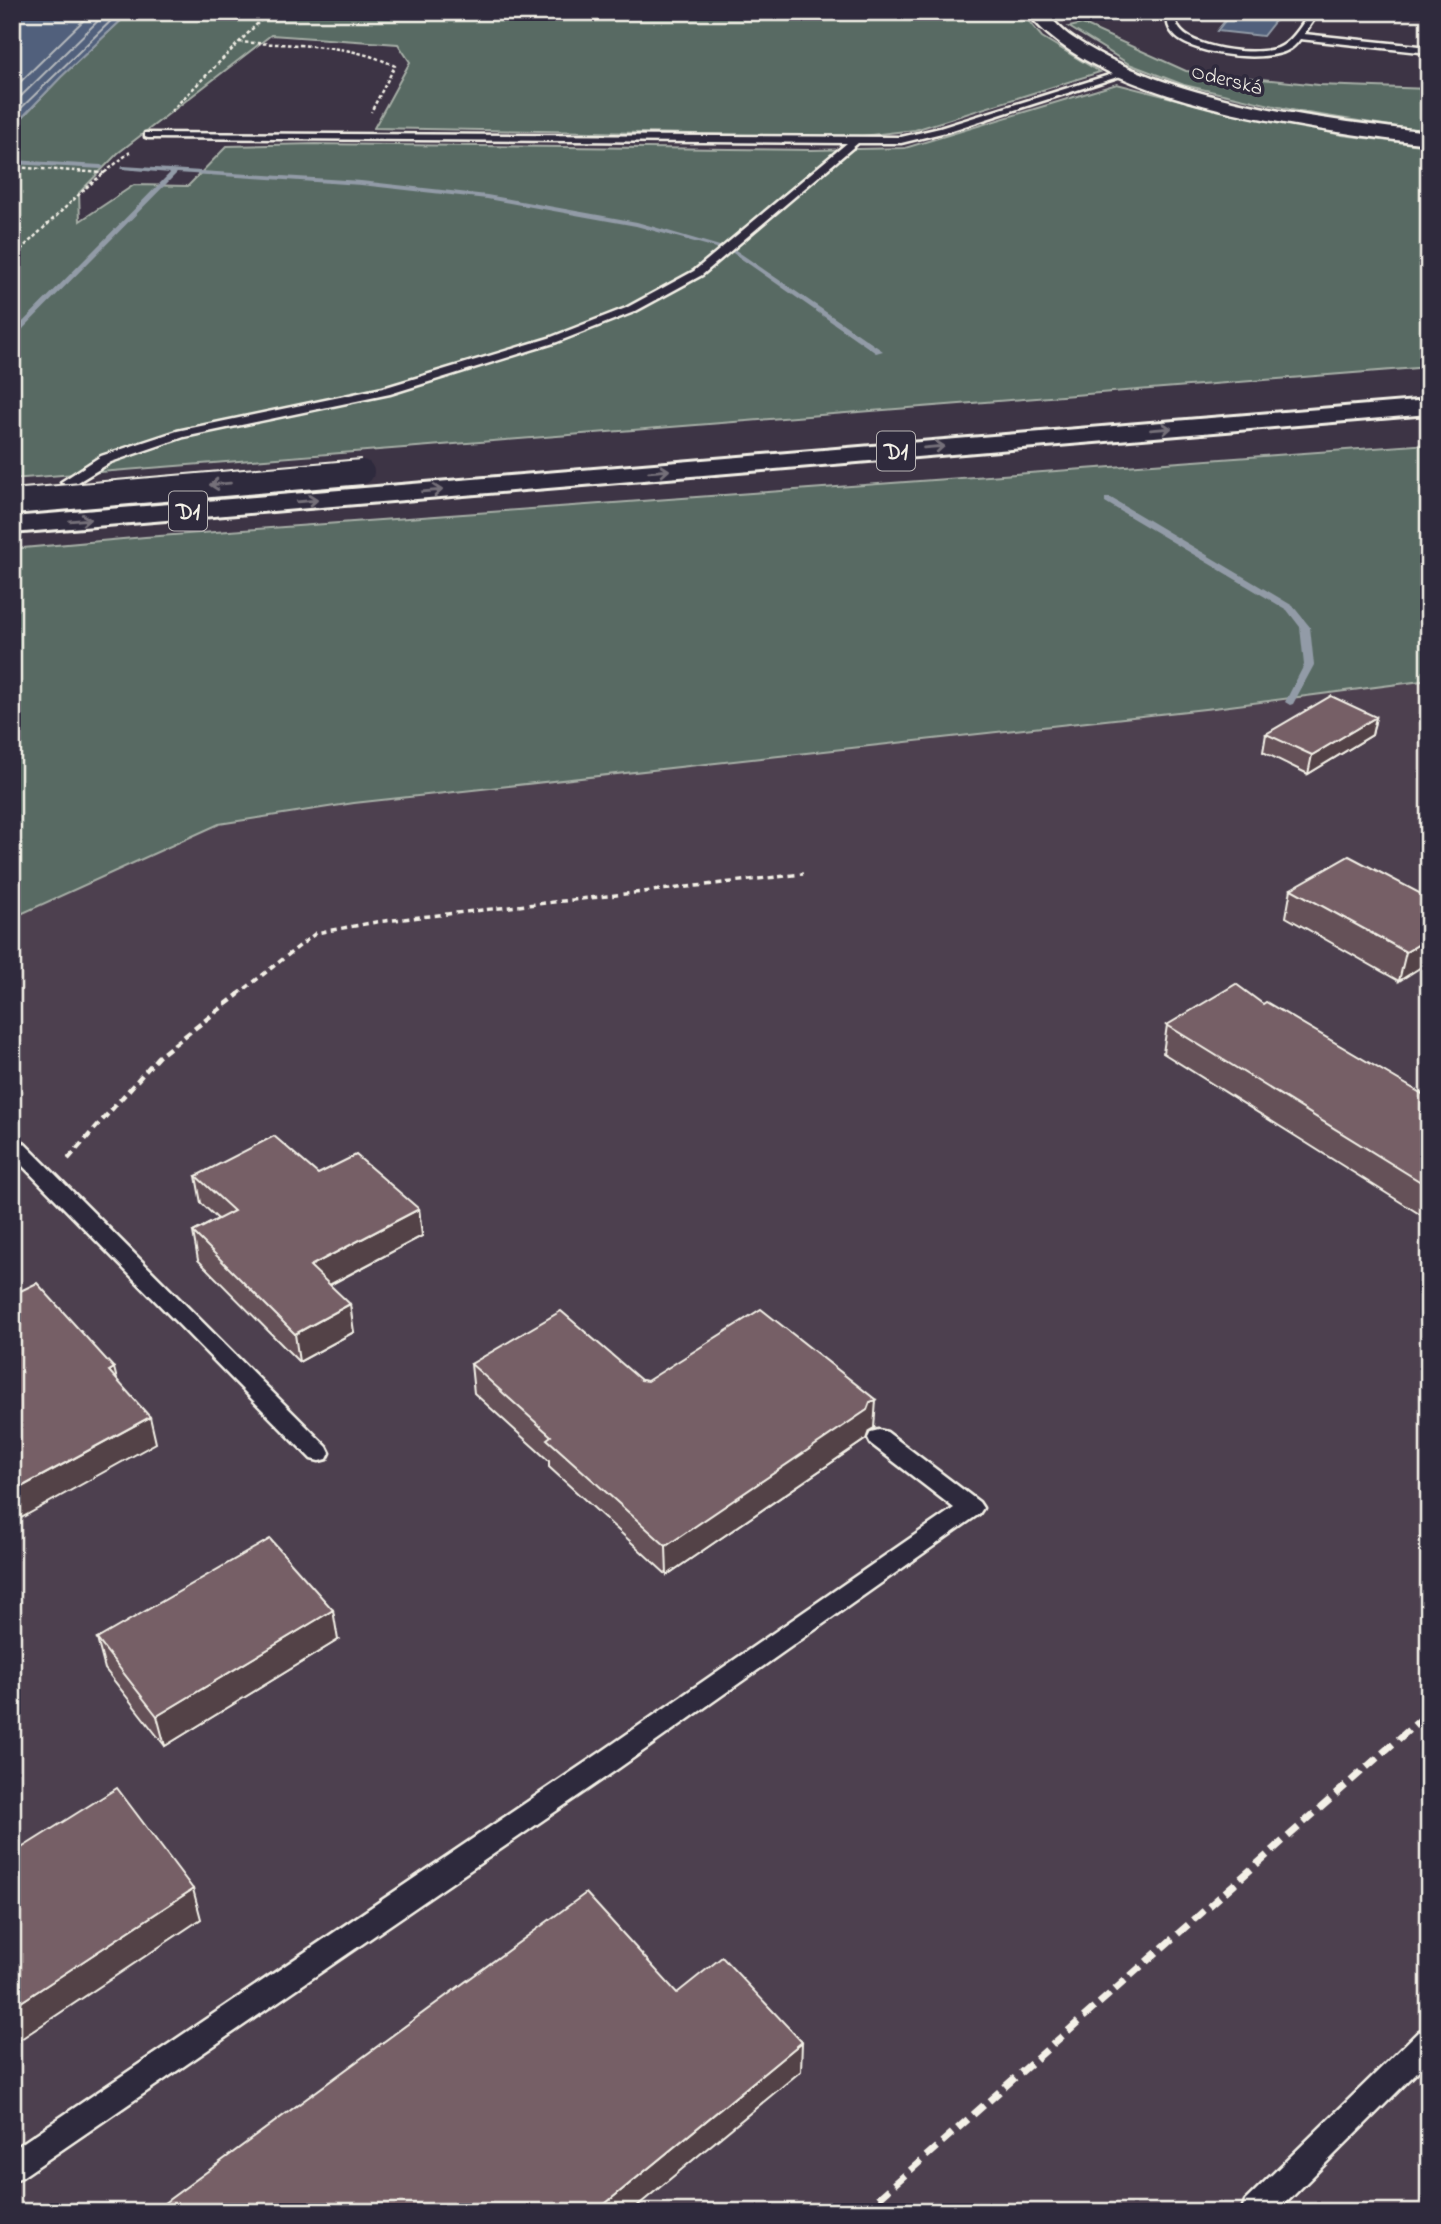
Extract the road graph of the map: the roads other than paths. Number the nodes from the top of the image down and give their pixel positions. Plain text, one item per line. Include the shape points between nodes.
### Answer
1 (1035, 12) edge
2 (1171, 12) edge
3 (1315, 12) edge
4 (1298, 36) junction
5 (1429, 50) edge
6 (1125, 73) junction
7 (148, 135) road end
8 (1429, 138) edge
9 (854, 142) junction
10 (1429, 384) edge
11 (1429, 407) edge
12 (68, 482) dead end
13 (363, 484) junction
14 (12, 502) edge
15 (12, 525) edge
16 (12, 1143) edge
17 (878, 1438) dead end
18 (319, 1453) dead end
19 (1429, 2040) edge
20 (12, 2167) edge
21 (1256, 2212) edge

1 - 6 street, Oderská via 1069,42
2 - 4 lane via 1173,31 1206,48 1270,52 1286,48
3 - 4 lane
4 - 5 lane
6 - 8 street, Oderská via 1259,110
6 - 9 lane via 943,130 901,140
7 - 9 lane
9 - 12 lane via 698,273 630,310 553,340 386,391 181,435 106,459
10 - 13 highway, D1
13 -> 11 highway, D1
13 -> 14 highway, D1, bridge
15 -> 13 highway, D1
16 - 18 lane
17 - 20 lane via 971,1508
19 - 21 lane

